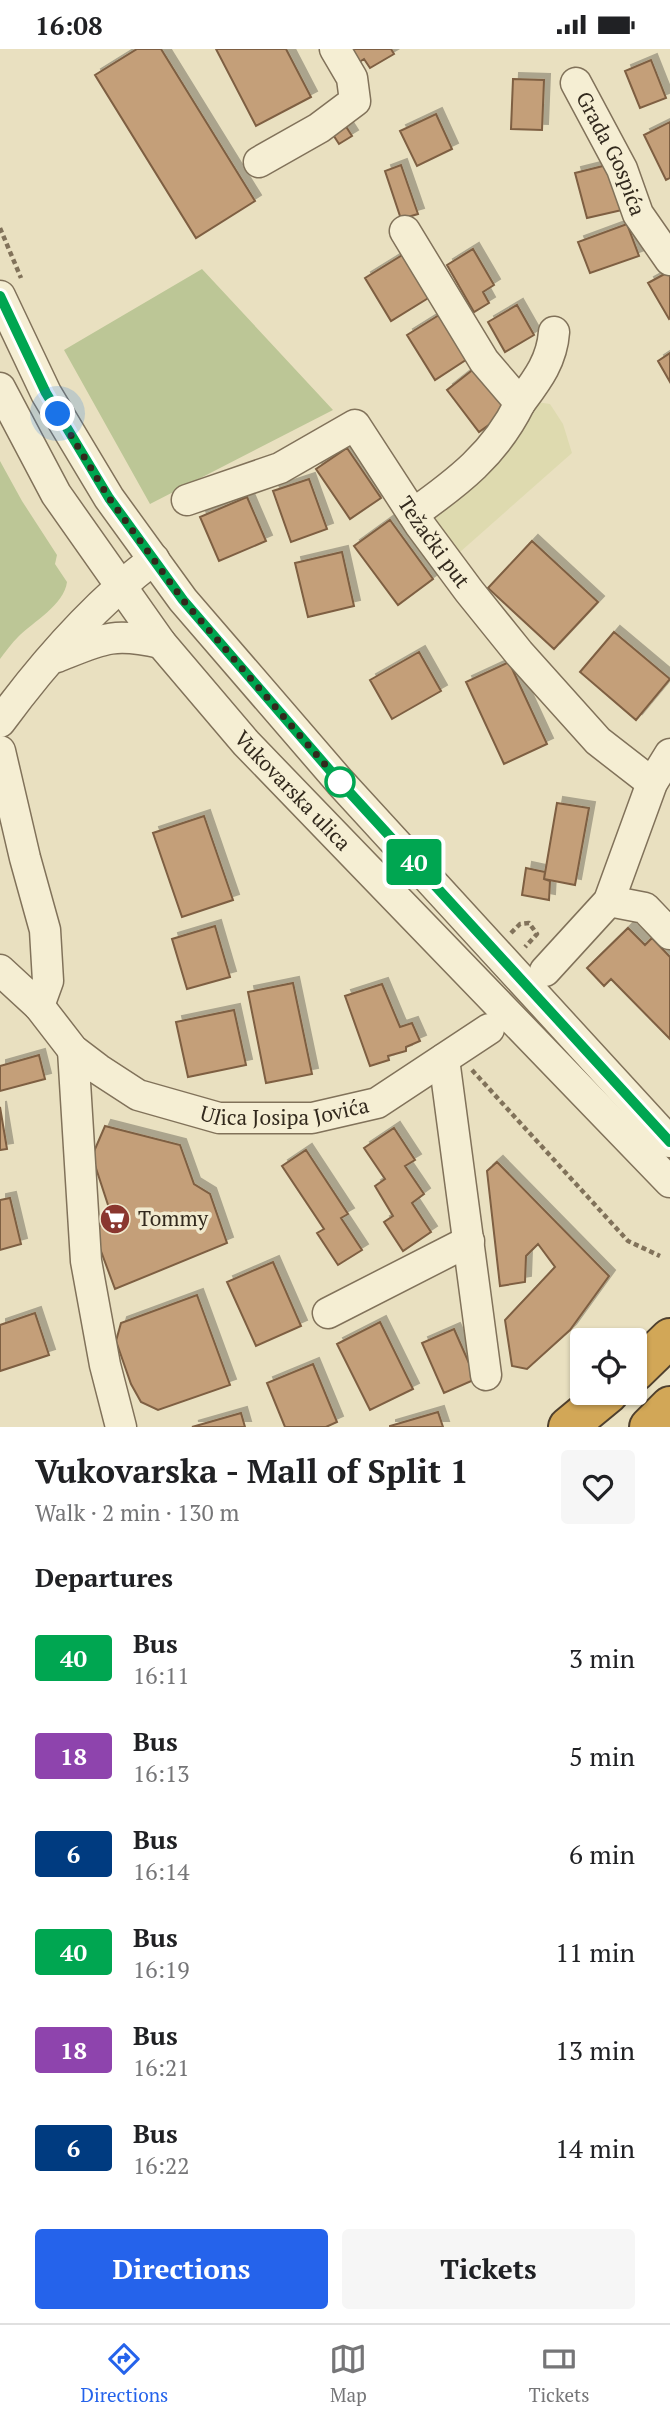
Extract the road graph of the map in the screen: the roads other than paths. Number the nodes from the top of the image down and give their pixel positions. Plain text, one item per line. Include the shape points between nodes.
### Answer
1 (335, 49) edge
2 (576, 83) dead end
3 (259, 162) dead end
4 (405, 231) dead end
5 (670, 260) edge
6 (11, 289) edge
7 (554, 332) dead end
8 (0, 388) edge
9 (520, 403) junction
10 (187, 500) dead end
11 (413, 514) junction
12 (153, 559) junction
13 (119, 586) junction
14 (161, 643) junction
15 (47, 661) junction
16 (0, 722) edge
17 (0, 751) edge
18 (670, 754) edge
19 (652, 783) junction
20 (609, 901) junction
21 (670, 934) edge
22 (0, 970) edge
23 (545, 971) dead end
24 (39, 1006) junction
25 (489, 1029) dead end
26 (73, 1050) junction
27 (449, 1055) junction
28 (670, 1142) edge
29 (670, 1182) edge
30 (469, 1241) junction
31 (328, 1313) dead end
32 (670, 1338) edge
33 (647, 1360) edge
34 (486, 1375) dead end
35 (595, 1405) edge
36 (670, 1406) edge
37 (121, 1427) edge
38 (568, 1427) edge
39 (649, 1427) edge

1 - 3 street via 352,78 355,101
2 - 5 street, Grada Gospića via 622,169 638,214
4 - 9 street via 484,362
6 - 12 street, Vukovarska ulica via 46,393 109,498
7 - 9 street via 543,372
8 - 13 street, Vukovarska ulica via 56,494
9 - 11 street via 484,458
10 - 11 street, Težački put via 280,468 355,425
11 - 19 street, Težački put via 469,591 552,691 598,741
12 - 13 street
12 - 28 street, Vukovarska ulica via 340,782
13 - 14 street, Vukovarska ulica
13 - 15 street
14 - 15 street via 116,636
14 - 29 street, Vukovarska ulica via 246,743
15 - 16 street
17 - 24 street via 46,930 48,982
18 - 19 street
19 - 20 street
20 - 21 street via 645,908
20 - 23 street
22 - 24 street, Ulica Josipa Jovića
24 - 26 street, Ulica Josipa Jovića
25 - 27 street, Ulica Josipa Jovića
26 - 27 street, Ulica Josipa Jovića via 138,1095 219,1118 312,1118 377,1103
26 - 37 street via 86,1261
27 - 30 street
30 - 31 street
30 - 34 street
32 - 33 highway
35 - 38 highway
36 - 39 highway

